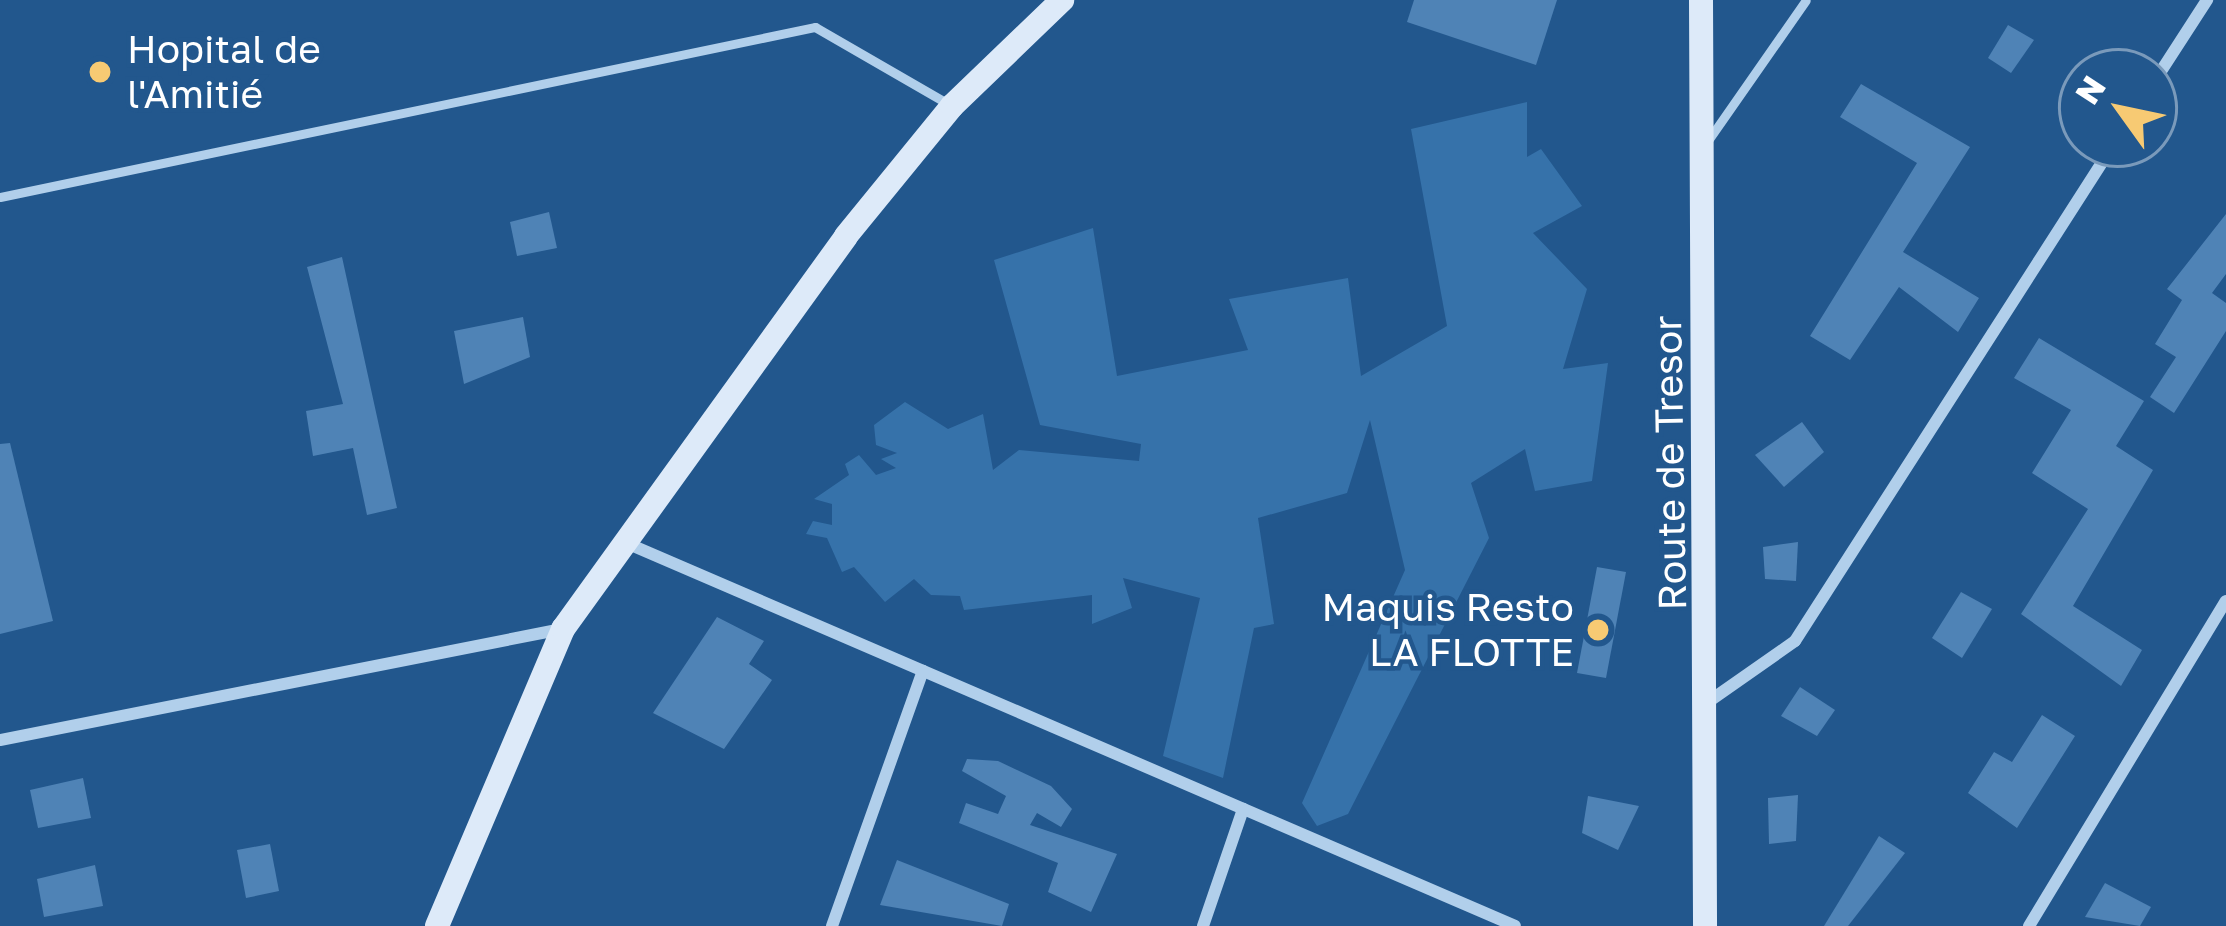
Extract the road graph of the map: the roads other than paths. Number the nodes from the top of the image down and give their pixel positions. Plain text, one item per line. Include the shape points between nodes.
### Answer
1 (1062, 0) edge
2 (1697, 0) edge
3 (1806, 0) edge
4 (2206, 0) edge
5 (2176, 48) edge
6 (952, 106) junction
7 (1702, 148) junction
8 (2099, 168) edge
9 (0, 197) edge
10 (624, 542) junction
11 (2226, 601) edge
12 (563, 629) junction
13 (923, 671) junction
14 (1708, 702) junction
15 (0, 740) edge
16 (1243, 809) junction
17 (436, 926) edge
18 (832, 926) edge
19 (1203, 926) edge
20 (1515, 926) edge
21 (1704, 926) edge
22 (2029, 926) edge

1 - 6 street
2 - 7 street, Route de Tresor
2 - 21 street
3 - 7 lane
4 - 5 street
6 - 9 lane via 814,27
6 - 10 street
7 - 14 street, Route de Tresor
8 - 14 street via 1795,641
10 - 12 street
10 - 13 street
11 - 22 street
12 - 15 street
12 - 17 street
13 - 16 street
13 - 18 street
14 - 21 street, Route de Tresor
16 - 19 street
16 - 20 street

